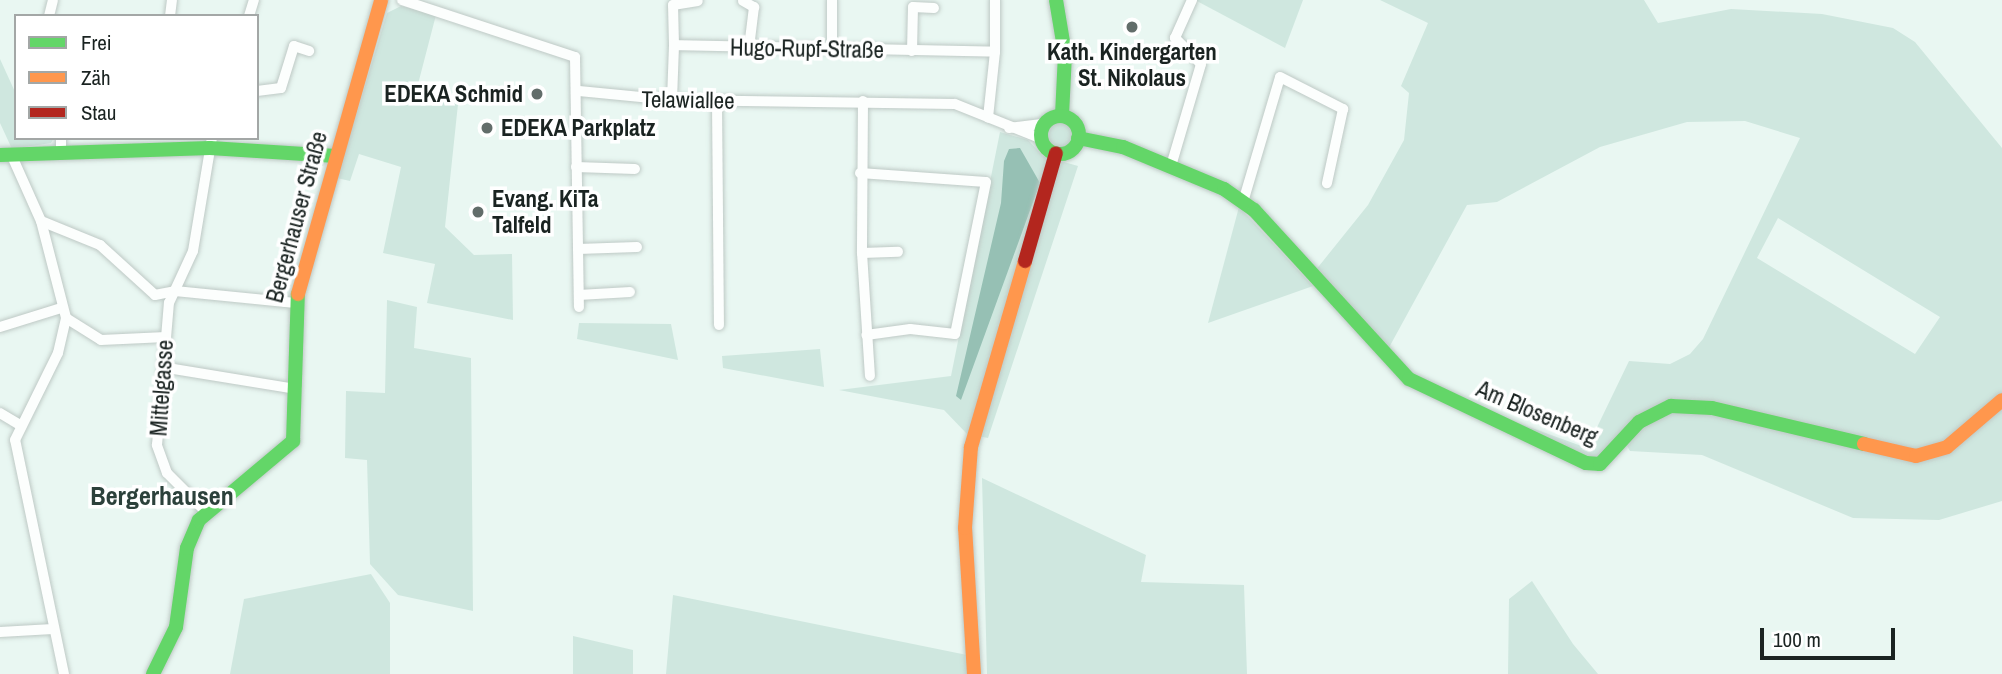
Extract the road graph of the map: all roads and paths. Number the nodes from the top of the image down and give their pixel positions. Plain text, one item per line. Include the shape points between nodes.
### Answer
1 (381, 0) edge
2 (402, 0) edge
3 (832, 0) edge
4 (995, 0) edge
5 (1056, 0) edge
6 (1192, 0) edge
7 (698, 1) edge
8 (743, 1) edge
9 (673, 2) edge
10 (933, 8) dead end
11 (674, 45) junction
12 (749, 48) junction
13 (832, 49) junction
14 (309, 51) dead end
15 (912, 51) junction
16 (995, 52) junction
17 (259, 91) edge
18 (579, 91) junction
19 (672, 100) junction
20 (717, 101) junction
21 (863, 101) junction
22 (1062, 116) junction
23 (988, 118) junction
24 (1044, 124) junction
25 (1009, 128) junction
26 (1079, 138) junction
27 (1042, 139) junction
28 (132, 143) edge
29 (211, 143) edge
30 (61, 144) edge
31 (1056, 153) junction
32 (5, 154) edge
33 (336, 156) junction
34 (1171, 166) junction
35 (576, 167) junction
36 (635, 169) dead end
37 (860, 173) junction
38 (1327, 183) dead end
39 (1243, 202) junction
40 (41, 221) junction
41 (637, 247) dead end
42 (578, 249) junction
43 (898, 252) dead end
44 (862, 253) junction
45 (175, 291) junction
46 (630, 292) dead end
47 (579, 295) junction
48 (295, 303) junction
49 (579, 307) dead end
50 (64, 313) junction
51 (719, 325) dead end
52 (0, 327) edge
53 (866, 335) junction
54 (166, 337) junction
55 (168, 368) junction
56 (870, 376) dead end
57 (296, 389) junction
58 (2002, 400) edge
59 (0, 412) edge
60 (18, 424) junction
61 (205, 511) junction
62 (53, 629) junction
63 (0, 632) edge
64 (64, 674) edge
65 (153, 674) edge
66 (974, 674) edge

1 - 33 street, Bergerhauser Straße
2 - 18 street via 575,57
3 - 13 street
4 - 16 street
5 - 22 street via 1065,54
6 - 34 street via 1175,43 1201,64
7 - 9 street
8 - 12 street via 754,7
9 - 11 street
10 - 15 street via 913,8
11 - 12 street, Hugo-Rupf-Straße
11 - 19 street
12 - 13 street, Hugo-Rupf-Straße
13 - 15 street, Hugo-Rupf-Straße
14 - 17 street via 294,46 281,88
15 - 16 street, Hugo-Rupf-Straße
16 - 23 street
18 - 19 street, Telawiallee
18 - 35 street
19 - 20 street, Telawiallee
20 - 21 street, Telawiallee
20 - 51 street
21 - 23 street, Telawiallee via 956,104
21 - 37 street
22 - 24 street
22 - 26 street via 1073,122
23 - 25 street, Telawiallee
24 - 25 street
24 - 27 street
25 - 27 street, Telawiallee
26 - 31 street via 1069,151
26 - 34 street
27 - 31 street
28 - 29 street
28 - 30 street
29 - 33 street
29 - 45 street, Mittelgasse via 197,234
30 - 32 street
31 - 66 street via 971,447 965,528
32 - 40 street
33 - 48 street, Bergerhauser Straße
34 - 39 street
35 - 36 street
35 - 42 street
37 - 44 street
37 - 53 street via 986,182 955,334 910,329
38 - 39 street via 1343,109 1280,77
39 - 58 street, Am Blosenberg via 1409,379 1535,442 1600,464 1639,422 1671,407 1712,408 1916,456 1947,447
40 - 45 street via 100,245 155,295
40 - 50 street
41 - 42 street
42 - 47 street
43 - 44 street
44 - 53 street
45 - 48 street
45 - 54 street, Mittelgasse
46 - 47 street
47 - 49 street
48 - 57 street, Bergerhauser Straße
50 - 52 street
50 - 54 street via 101,340
50 - 60 street via 52,368
53 - 56 street
54 - 55 street, Mittelgasse
55 - 57 street
55 - 61 street, Mittelgasse via 158,454 167,473
57 - 61 street, Bergerhauser Straße via 289,448
59 - 60 street
60 - 62 street via 16,458
61 - 65 street via 187,548 176,627
62 - 63 street
62 - 64 street

